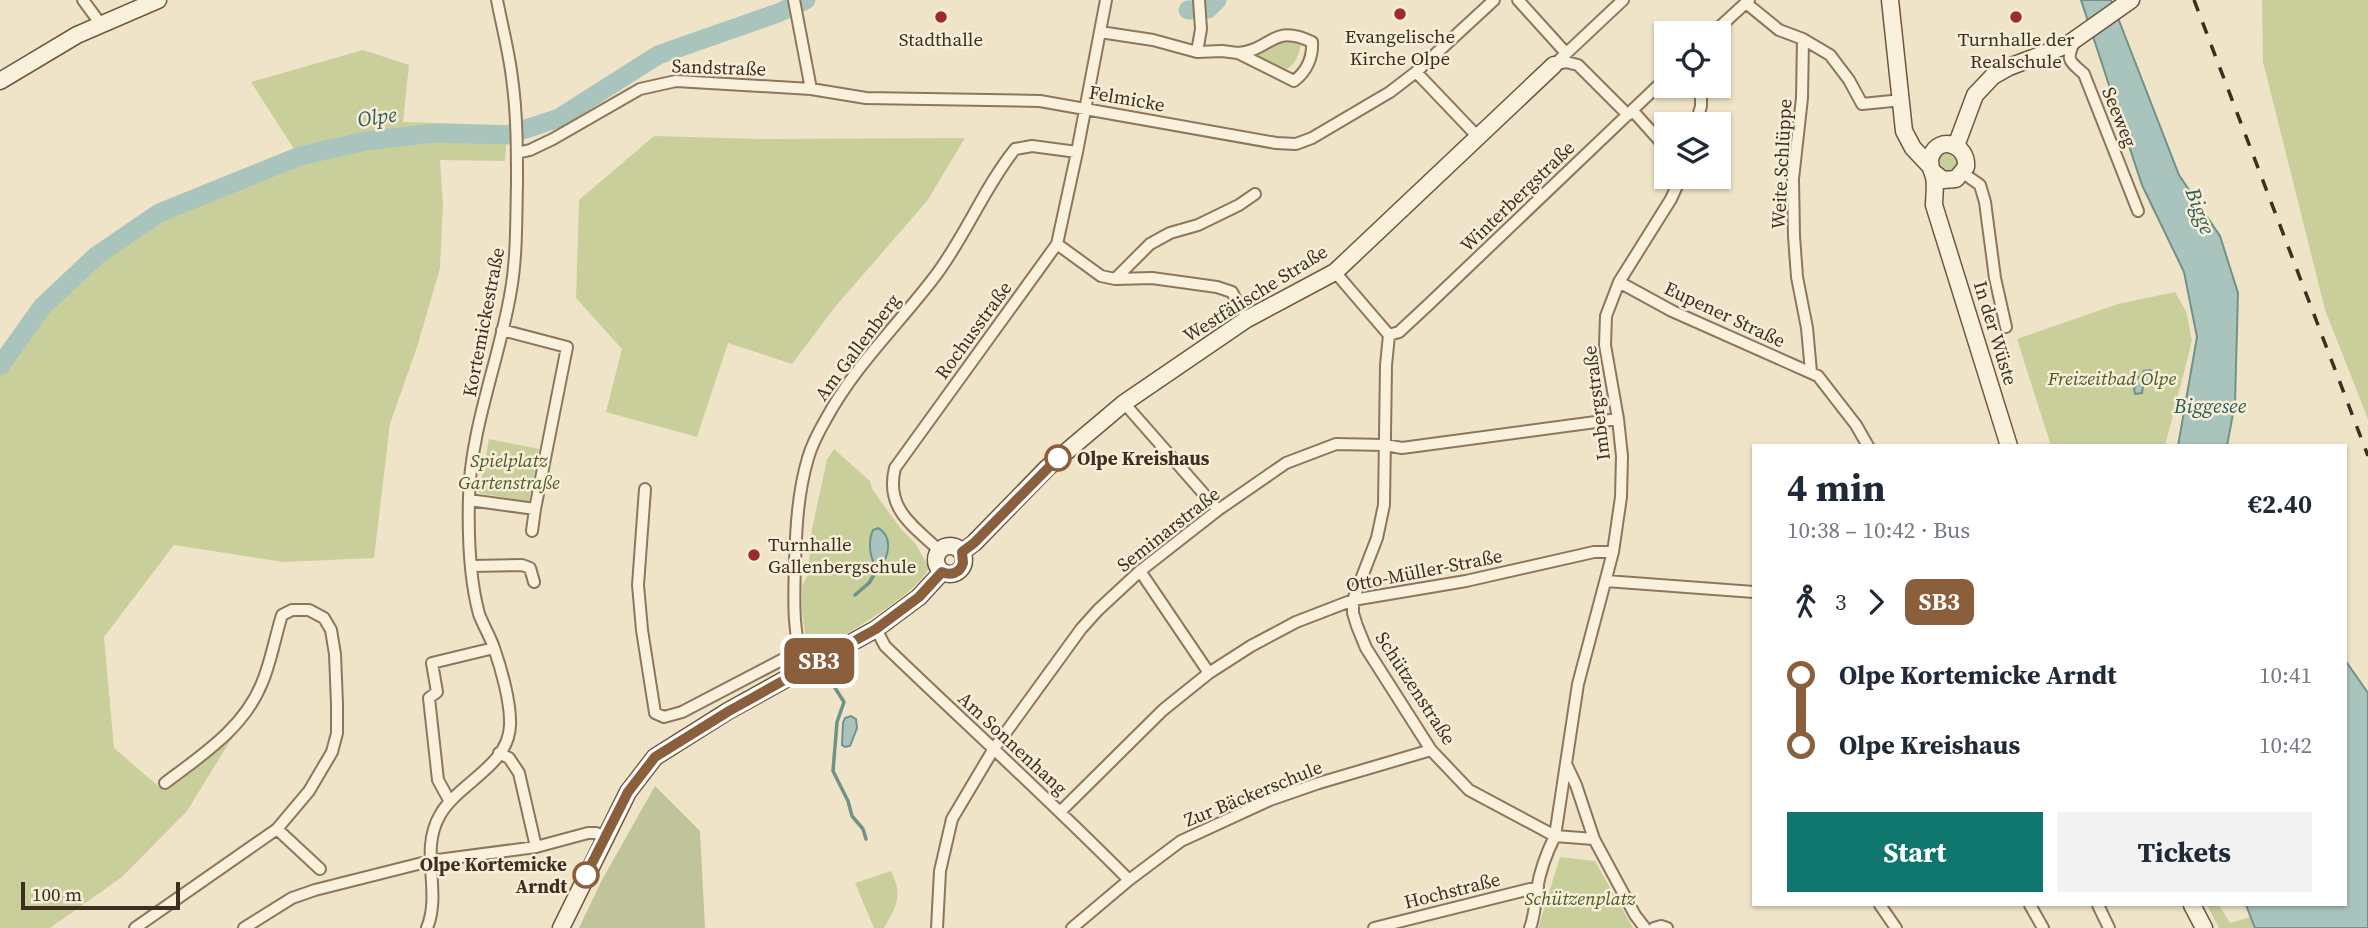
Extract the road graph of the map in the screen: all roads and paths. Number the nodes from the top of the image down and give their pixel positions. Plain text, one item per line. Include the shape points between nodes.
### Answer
1 (83, 0) edge
2 (158, 0) edge
3 (497, 0) edge
4 (794, 0) edge
5 (1106, 0) edge
6 (1199, 0) edge
7 (1494, 0) edge
8 (1518, 0) edge
9 (1623, 0) edge
10 (1890, 0) edge
11 (1747, 2) edge
12 (2127, 3) edge
13 (1726, 21) edge
14 (100, 23) junction
15 (1100, 32) junction
16 (1803, 39) junction
17 (1578, 41) junction
18 (2075, 41) junction
19 (1197, 51) junction
20 (1238, 53) junction
21 (1560, 59) junction
22 (1578, 65) junction
23 (1416, 72) junction
24 (0, 80) edge
25 (811, 89) junction
26 (1654, 90) edge
27 (1902, 100) junction
28 (1086, 108) junction
29 (1630, 113) junction
30 (1477, 136) junction
31 (1654, 136) edge
32 (1956, 146) junction
33 (517, 148) junction
34 (1936, 148) junction
35 (1077, 152) junction
36 (1931, 169) junction
37 (1958, 176) junction
38 (1676, 189) edge
39 (1255, 194) dead end
40 (2138, 211) dead end
41 (1943, 232) junction
42 (1057, 244) junction
43 (1335, 272) junction
44 (1115, 279) junction
45 (1619, 282) junction
46 (1241, 309) dead end
47 (2006, 327) dead end
48 (502, 330) junction
49 (1389, 335) junction
50 (1815, 374) junction
51 (1124, 404) junction
52 (1618, 419) junction
53 (1867, 444) edge
54 (2008, 444) edge
55 (1385, 445) junction
56 (645, 489) dead end
57 (469, 500) junction
58 (535, 509) junction
59 (1218, 510) junction
60 (531, 530) dead end
61 (939, 550) junction
62 (962, 552) junction
63 (1613, 552) junction
64 (472, 566) junction
65 (1140, 571) junction
66 (942, 572) junction
67 (1606, 581) junction
68 (534, 582) dead end
69 (1752, 592) edge
70 (1353, 600) junction
71 (876, 629) junction
72 (494, 648) junction
73 (802, 661) junction
74 (1209, 673) junction
75 (993, 750) junction
76 (1431, 750) junction
77 (499, 753) junction
78 (1567, 765) junction
79 (165, 783) dead end
80 (449, 800) junction
81 (1061, 811) junction
82 (277, 829) junction
83 (605, 836) junction
84 (1555, 836) junction
85 (1594, 839) junction
86 (536, 847) junction
87 (430, 861) junction
88 (320, 869) dead end
89 (1129, 880) junction
90 (1538, 887) junction
91 (1881, 906) edge
92 (2031, 906) edge
93 (2098, 906) edge
94 (2193, 906) edge
95 (135, 928) edge
96 (244, 928) edge
97 (427, 928) edge
98 (561, 928) edge
99 (937, 928) edge
100 (1072, 928) edge
101 (1374, 928) edge
102 (1531, 928) edge
103 (1645, 928) edge
104 (1654, 928) edge
105 (1667, 928) edge
106 (1896, 928) edge
107 (2043, 928) edge
108 (2109, 928) edge
109 (2204, 928) edge

1 - 14 street
2 - 14 street
3 - 33 street, Kortemickestraße via 512,78
4 - 25 street
5 - 15 street, Rochusstraße
6 - 19 street
7 - 23 street, Felmicke
8 - 21 street
9 - 17 street, Westfälische Straße
10 - 27 street
11 - 13 street
11 - 16 street via 1779,30
12 - 18 street
14 - 24 street
15 - 19 street
15 - 28 street, Rochusstraße
16 - 27 street via 1830,55 1862,104
16 - 50 street, Weite Schlüppe via 1793,180 1794,236
17 - 21 street, Westfälische Straße
17 - 22 street
18 - 32 street via 1993,76 1975,94
18 - 40 street, Seeweg via 2069,60 2084,75
19 - 20 street
20 - 20 street via 1294,81 1303,74 1313,52 1312,43 1282,34
21 - 22 street
21 - 30 street, Westfälische Straße
22 - 29 street
23 - 28 street, Felmicke via 1391,92 1296,144
23 - 30 street
25 - 28 street, Felmicke via 866,98 1040,101
25 - 33 street, Sandstraße via 662,83 640,89 530,150
26 - 29 street, Winterbergstraße
27 - 34 street via 1913,131
27 - 36 street via 1906,138
28 - 35 street, Rochusstraße
29 - 31 street
29 - 49 street, Winterbergstraße via 1399,332
30 - 43 street, Westfälische Straße
32 - 34 street
32 - 37 street via 1966,161
33 - 48 street, Kortemickestraße via 516,247
34 - 36 street
35 - 42 street, Rochusstraße
35 - 73 street, Am Gallenberg via 1032,146 1015,149 937,274 841,392 809,455 796,522 794,618
36 - 37 street via 1943,180
36 - 41 street, In der Wüste via 1936,214
37 - 41 street, In der Wüste via 1948,186 1943,202
37 - 47 street via 1980,186
38 - 45 street, Imbergstraße
39 - 44 street via 1150,244
41 - 54 street, In der Wüste
42 - 44 street via 1101,276
42 - 61 street, Rochusstraße via 895,468 894,500
43 - 49 street
43 - 51 street, Westfälische Straße via 1247,318
44 - 46 street via 1152,278 1217,287 1232,292
45 - 50 street, Eupener Straße via 1672,311
45 - 52 street, Imbergstraße via 1606,316 1605,345
48 - 57 street, Kortemickestraße via 473,456
48 - 58 street via 567,347
49 - 55 street
50 - 53 street
51 - 59 street
51 - 62 street, Westfälische Straße via 1047,468
52 - 55 street, Seminarstraße via 1402,448
52 - 63 street, Imbergstraße via 1621,482
55 - 59 street, Seminarstraße via 1336,444 1286,463
55 - 70 street via 1384,505 1377,538
56 - 73 street via 639,609 655,713 664,717 682,712 795,653
57 - 58 street
57 - 64 street, Kortemickestraße
58 - 60 street
59 - 65 street, Seminarstraße
61 - 62 street via 949,545
61 - 66 street via 935,562
62 - 66 street via 959,570
63 - 67 street, Imbergstraße
63 - 70 street, Otto-Müller-Straße
64 - 68 street via 522,565 530,568
64 - 72 street, Kortemickestraße via 480,616
65 - 74 street
65 - 75 street, Seminarstraße via 1080,629
66 - 71 street via 919,597
67 - 69 street
67 - 78 street, Imbergstraße via 1578,684
70 - 74 street, Otto-Müller-Straße via 1296,622
70 - 76 street, Schützenstraße via 1366,648
71 - 73 street
71 - 75 street, Am Sonnenhang via 885,646
72 - 77 street, Kortemickestraße via 510,726
72 - 80 street via 432,663 437,692 429,698 438,780
73 - 83 street via 655,757 628,792
74 - 81 street, Otto-Müller-Straße via 1163,710
75 - 81 street, Am Sonnenhang
75 - 99 street, Seminarstraße via 952,819 940,871
76 - 84 street, Schützenstraße via 1469,790
76 - 89 street, Zur Bäckerschule via 1270,800 1181,841
77 - 80 street
77 - 86 street via 509,758 519,773
78 - 84 street, Imbergstraße
78 - 85 street, Imbergstraße
79 - 82 street via 221,740 244,713 263,681 282,615 309,610 324,618 331,630 337,733 324,768
80 - 87 street via 431,831
81 - 89 street, Am Sonnenhang
82 - 88 street
82 - 95 street
83 - 86 street via 588,834
83 - 98 street
84 - 85 street
84 - 90 street, Imbergstraße
85 - 103 street, Imbergstraße
86 - 87 street
87 - 96 street via 292,898
87 - 97 street via 434,898
89 - 100 street, Zur Bäckerschule
90 - 101 street, Hochstraße
90 - 102 street, Imbergstraße
91 - 106 street
92 - 107 street
93 - 108 street
94 - 109 street
104 - 105 street

